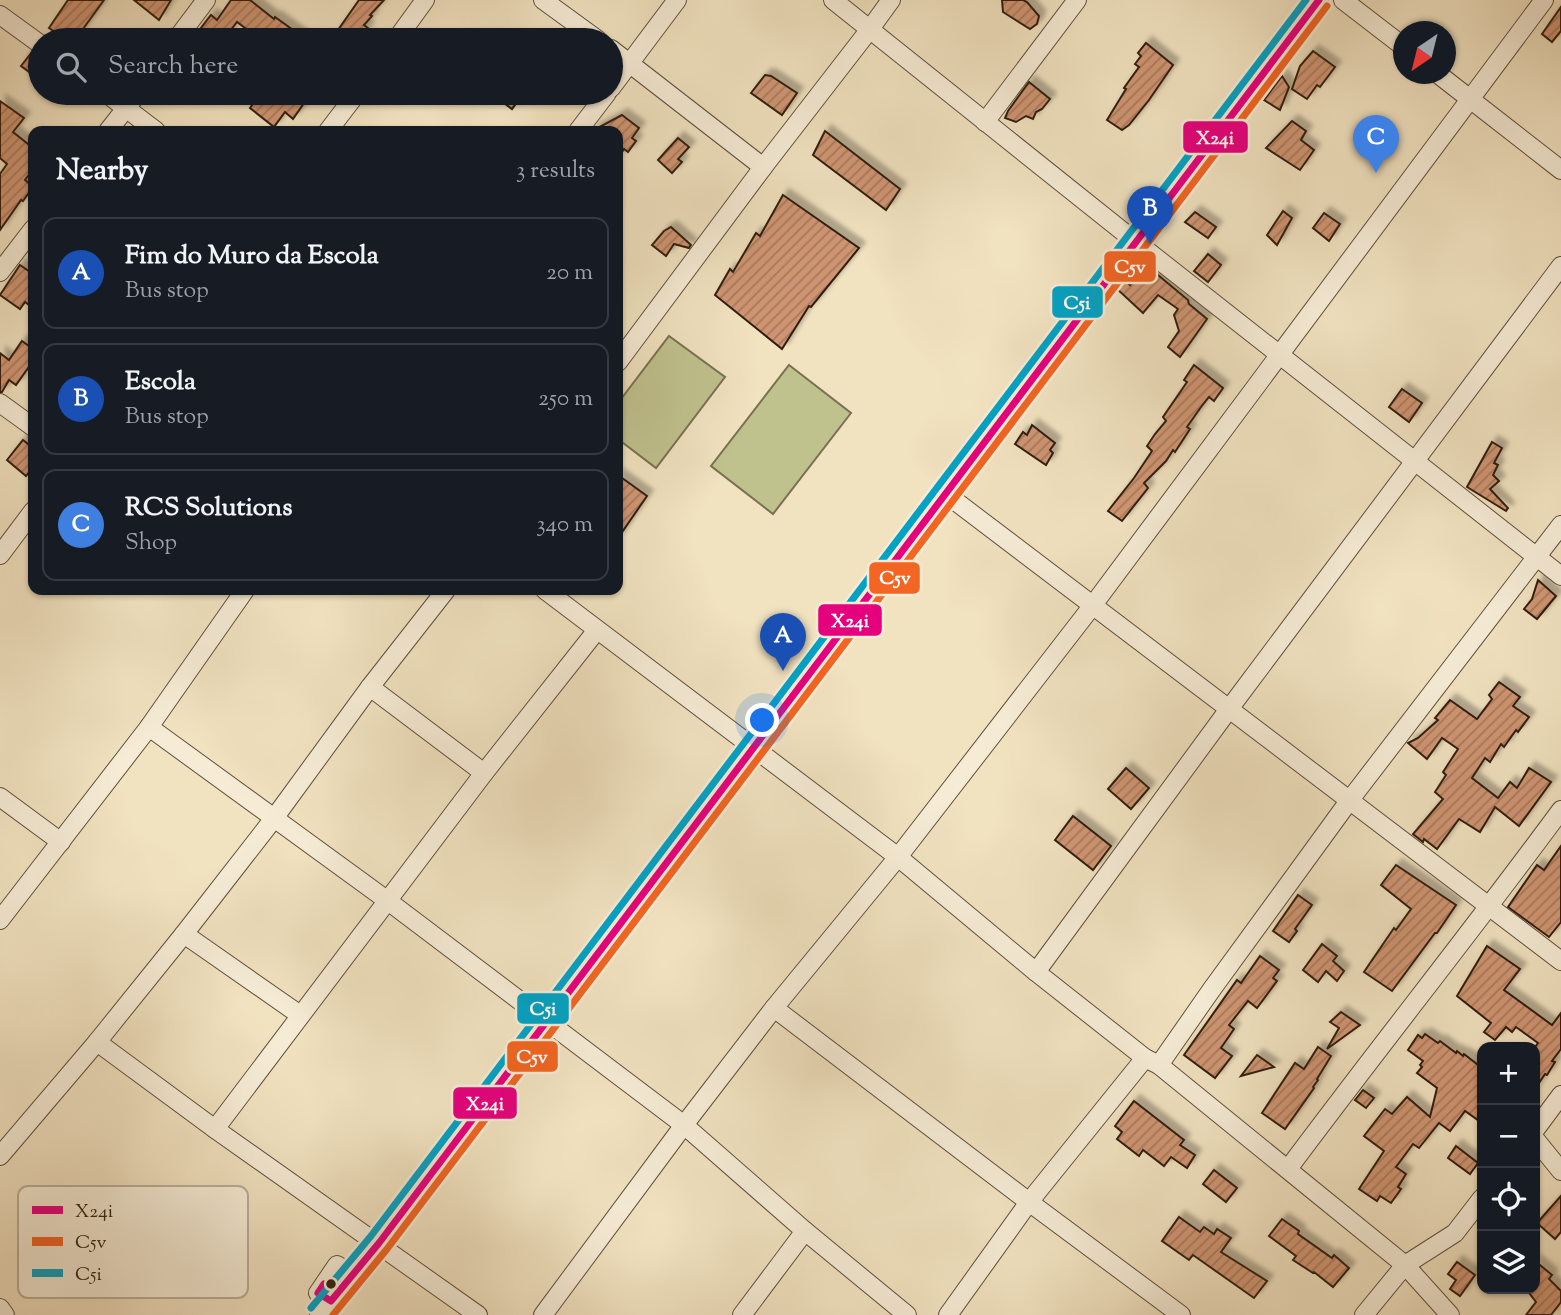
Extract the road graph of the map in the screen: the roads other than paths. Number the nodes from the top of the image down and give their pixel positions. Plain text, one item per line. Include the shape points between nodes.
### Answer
1 (206, 0) edge
2 (425, 0) edge
3 (543, 0) edge
4 (677, 0) edge
5 (833, 0) edge
6 (891, 0) edge
7 (1077, 0) edge
8 (1319, 0) edge
9 (1343, 0) edge
10 (1544, 0) edge
11 (0, 15) edge
12 (185, 28) edge
13 (405, 28) edge
14 (582, 28) edge
15 (870, 29) junction
16 (28, 35) edge
17 (1393, 39) edge
18 (623, 59) edge
19 (629, 63) junction
20 (623, 71) edge
21 (1451, 84) edge
22 (1470, 99) junction
23 (122, 105) edge
24 (128, 105) edge
25 (348, 105) edge
26 (598, 105) edge
27 (126, 108) junction
28 (985, 122) junction
29 (112, 126) edge
30 (149, 126) edge
31 (332, 126) edge
32 (582, 126) edge
33 (763, 167) junction
34 (1561, 170) edge
35 (28, 236) edge
36 (1136, 242) junction
37 (1561, 266) edge
38 (0, 272) edge
39 (623, 355) edge
40 (1280, 355) junction
41 (0, 403) edge
42 (28, 424) edge
43 (1416, 462) junction
44 (946, 494) junction
45 (28, 517) edge
46 (1561, 525) edge
47 (0, 555) edge
48 (1537, 557) junction
49 (1561, 576) edge
50 (241, 595) edge
51 (442, 595) edge
52 (552, 595) edge
53 (1093, 606) junction
54 (597, 630) junction
55 (370, 687) junction
56 (1229, 709) junction
57 (149, 727) junction
58 (753, 748) junction
59 (484, 773) junction
60 (0, 797) edge
61 (1349, 801) junction
62 (1561, 810) edge
63 (275, 817) junction
64 (61, 842) junction
65 (898, 857) junction
66 (388, 901) junction
67 (1489, 907) junction
68 (0, 920) edge
69 (184, 934) junction
70 (1561, 961) edge
71 (1036, 972) junction
72 (774, 1009) junction
73 (300, 1015) junction
74 (547, 1020) junction
75 (97, 1042) junction
76 (1152, 1062) junction
77 (1561, 1095) edge
78 (1540, 1123) edge
79 (684, 1125) junction
80 (215, 1129) junction
81 (1540, 1145) edge
82 (0, 1156) edge
83 (1288, 1169) junction
84 (1561, 1171) edge
85 (1029, 1202) junction
86 (1477, 1204) edge
87 (806, 1231) junction
88 (379, 1243) junction
89 (1405, 1265) junction
90 (0, 1308) edge
91 (325, 1308) edge
92 (5, 1315) edge
93 (478, 1315) edge
94 (543, 1315) edge
95 (742, 1315) edge
96 (907, 1315) edge
97 (948, 1315) edge
98 (1181, 1315) edge
99 (1364, 1315) edge
100 (1450, 1315) edge

1 - 12 street
2 - 13 street
3 - 14 street
4 - 19 street
5 - 15 street
6 - 15 street
7 - 28 street
8 - 36 street
9 - 17 street
10 - 22 street
11 - 16 street
15 - 28 street
15 - 33 street
18 - 19 street
19 - 20 street
19 - 33 street
21 - 22 street
22 - 34 street
22 - 40 street
23 - 27 street
24 - 27 street
25 - 31 street
26 - 32 street
27 - 29 street
27 - 30 street
28 - 36 street
33 - 39 street
35 - 38 street
36 - 40 street
36 - 44 street
37 - 43 street
40 - 43 street
40 - 53 street
41 - 42 street
43 - 48 street
43 - 56 street
44 - 53 street
44 - 58 street
45 - 47 street
46 - 48 street
48 - 49 street
48 - 61 street
50 - 57 street
51 - 55 street
52 - 54 street
53 - 56 street
53 - 65 street
54 - 58 street
54 - 59 street
55 - 59 street
55 - 63 street
56 - 61 street
56 - 71 street
57 - 63 street
57 - 64 street
58 - 65 street
58 - 74 street
59 - 66 street
60 - 64 street
61 - 67 street
61 - 76 street via 1212,989
62 - 67 street
63 - 66 street
63 - 69 street
64 - 68 street
65 - 71 street
65 - 72 street
66 - 73 street
66 - 74 street
67 - 70 street
67 - 83 street
69 - 73 street
69 - 75 street
71 - 76 street
72 - 79 street
72 - 85 street
73 - 80 street
74 - 79 street
74 - 88 street
75 - 80 street
75 - 82 street
76 - 83 street
76 - 85 street
77 - 78 street
79 - 87 street
79 - 94 street
80 - 88 street
81 - 84 street
83 - 89 street
85 - 97 street
85 - 98 street
86 - 89 street via 1455,1233
87 - 95 street
87 - 96 street
88 - 91 street
88 - 93 street
89 - 99 street
89 - 100 street
90 - 92 street

